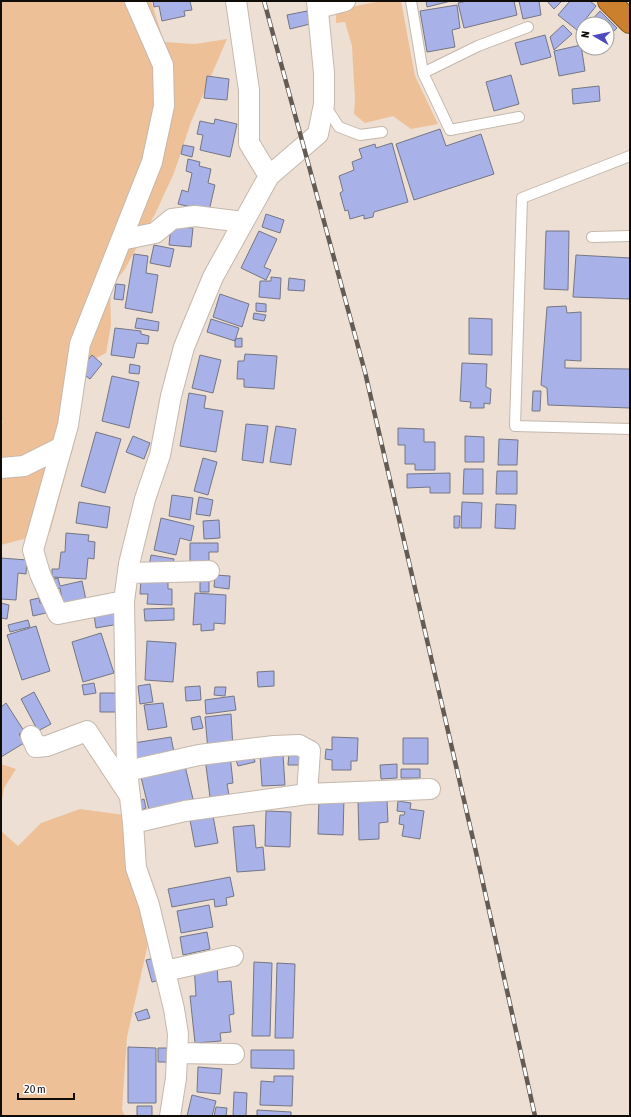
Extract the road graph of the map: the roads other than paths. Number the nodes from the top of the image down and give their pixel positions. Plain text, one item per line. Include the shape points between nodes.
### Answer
1 (135, 1) edge
2 (236, 1) edge
3 (345, 1) edge
4 (411, 1) edge
5 (609, 1) edge
6 (317, 4) edge
7 (630, 22) edge
8 (528, 27) dead end
9 (423, 73) junction
10 (324, 104) junction
11 (519, 117) dead end
12 (382, 132) dead end
13 (630, 156) edge
14 (269, 176) junction
15 (243, 222) junction
16 (592, 236) dead end
17 (630, 236) edge
18 (121, 240) junction
19 (630, 429) edge
20 (62, 447) junction
21 (1, 468) edge
22 (209, 572) dead end
23 (128, 573) junction
24 (124, 601) junction
25 (31, 736) dead end
26 (127, 771) junction
27 (430, 789) dead end
28 (306, 794) junction
29 (130, 797) junction
30 (133, 823) junction
31 (233, 956) dead end
32 (165, 971) junction
33 (177, 1053) junction
34 (234, 1054) dead end
35 (170, 1116) edge

1 - 18 street via 163,66 164,106 152,162
2 - 14 street via 249,90 249,143
3 - 6 street
4 - 9 lane
5 - 7 highway
6 - 10 street via 324,73
8 - 9 lane via 478,46
9 - 11 lane via 450,130
10 - 12 lane via 339,127 360,135
10 - 14 street via 318,134
13 - 19 lane via 522,198 514,426
14 - 15 street
15 - 18 street via 195,216 172,219 155,233
15 - 23 street via 213,277 184,347 171,396 160,455 145,499
16 - 17 lane
18 - 20 street via 80,344 68,425
20 - 21 street via 24,466
20 - 24 street via 34,550 40,574 58,614
22 - 23 street
23 - 24 street
24 - 26 street
25 - 29 street via 36,747 47,746 87,731
26 - 28 street via 199,755 299,745 310,752
26 - 29 street
27 - 28 street
28 - 30 street via 185,811
29 - 30 street
30 - 32 street via 136,868 149,905
31 - 32 street
32 - 33 street via 178,1034
33 - 34 street
33 - 35 street

